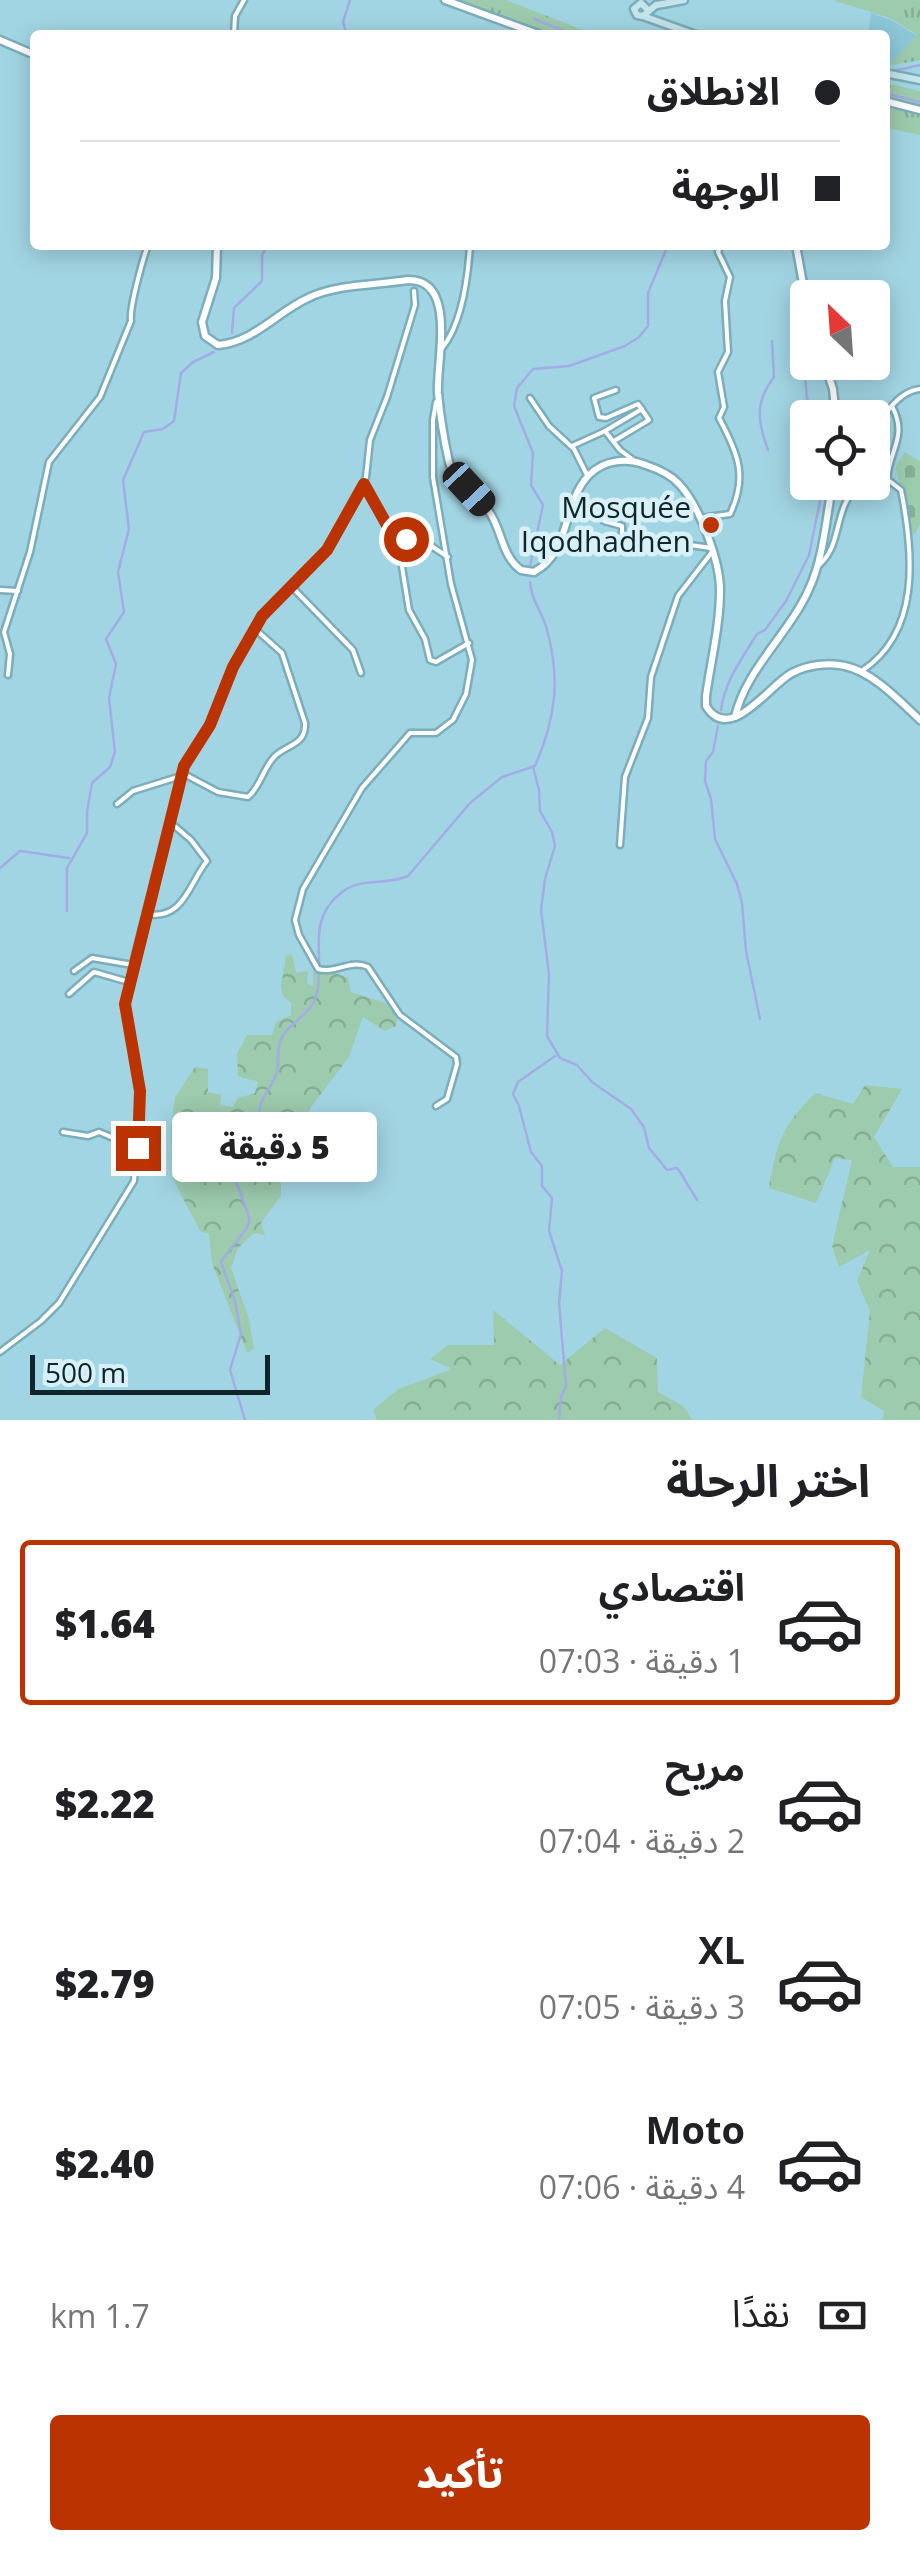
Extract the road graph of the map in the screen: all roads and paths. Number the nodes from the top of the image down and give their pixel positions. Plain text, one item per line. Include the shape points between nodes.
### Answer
1 (244, 0) edge
2 (445, 0) edge
3 (684, 0) edge
4 (234, 30) edge
5 (524, 30) edge
6 (683, 30) edge
7 (0, 40) edge
8 (30, 54) edge
9 (890, 74) edge
10 (920, 80) edge
11 (890, 103) edge
12 (920, 110) edge
13 (146, 250) edge
14 (217, 250) edge
15 (470, 250) edge
16 (719, 250) edge
17 (797, 250) edge
18 (408, 280) junction
19 (418, 280) junction
20 (802, 280) edge
21 (414, 291) junction
22 (440, 350) junction
23 (920, 388) edge
24 (616, 390) dead end
25 (438, 392) junction
26 (530, 398) dead end
27 (892, 408) junction
28 (642, 409) junction
29 (890, 411) edge
30 (606, 431) junction
31 (614, 441) junction
32 (571, 446) junction
33 (636, 462) junction
34 (890, 469) edge
35 (588, 477) junction
36 (890, 481) edge
37 (364, 484) junction
38 (830, 500) edge
39 (845, 500) edge
40 (699, 518) junction
41 (604, 521) dead end
42 (397, 543) junction
43 (712, 550) junction
44 (448, 556) junction
45 (817, 567) junction
46 (291, 586) junction
47 (0, 590) edge
48 (18, 591) junction
49 (254, 628) junction
50 (469, 642) junction
51 (860, 672) junction
52 (361, 673) dead end
53 (8, 674) dead end
54 (735, 718) junction
55 (920, 720) edge
56 (182, 775) junction
57 (117, 804) dead end
58 (170, 822) junction
59 (620, 845) dead end
60 (146, 914) junction
61 (133, 965) junction
62 (74, 971) dead end
63 (130, 982) junction
64 (69, 994) dead end
65 (436, 1106) dead end
66 (63, 1132) dead end
67 (138, 1148) junction
68 (0, 1352) edge

1 - 4 street
2 - 5 street
3 - 6 main road via 643,9
7 - 8 street
9 - 10 main road
11 - 12 street
13 - 48 street via 126,336 100,397 50,462
14 - 18 street via 202,322 205,336 218,345 253,333 310,296
15 - 22 street via 456,321
16 - 40 street via 730,272 719,418 741,481 730,514
17 - 20 street
18 - 19 street
18 - 21 street
19 - 21 street
19 - 22 street via 437,298
21 - 37 street via 388,397 370,440
22 - 25 street
23 - 27 street
24 - 28 street via 594,398 598,418 637,404
25 - 35 street via 452,470 489,511 521,570 534,572 553,558
25 - 44 street via 432,459
26 - 32 street
27 - 29 street
27 - 34 street via 900,435
28 - 30 street
28 - 31 street via 649,420
30 - 31 street
30 - 32 street
31 - 33 street
32 - 35 street
33 - 35 street via 610,463
33 - 40 street via 676,480
36 - 51 street via 901,490 917,590 890,652
37 - 42 street
37 - 46 street via 327,550
38 - 45 street
39 - 45 street via 831,550
40 - 43 street
41 - 43 street via 622,526 624,536
42 - 44 street via 416,536
42 - 50 street via 409,610 431,662
43 - 54 street via 720,599 706,706 722,720
43 - 59 street via 678,596 650,678 648,718 625,777
44 - 50 street
45 - 54 street
46 - 49 street
46 - 52 street via 353,650
47 - 48 street
48 - 53 street via 4,632
49 - 56 street
49 - 56 street via 282,654 304,735 272,759 248,796 218,792
50 - 65 street via 471,669 455,716 436,732 410,733 380,766 306,882 295,920 319,969 368,967 400,1015 454,1054 450,1091
51 - 54 street via 834,665 797,670
51 - 55 street
56 - 57 street via 132,791
56 - 58 street
58 - 60 street
58 - 60 street via 207,860 180,906
60 - 61 street
61 - 62 street via 92,958
61 - 63 street
63 - 64 street via 94,972
63 - 67 street via 125,1011 140,1091
66 - 67 street via 99,1132
67 - 68 street via 134,1181 59,1303

